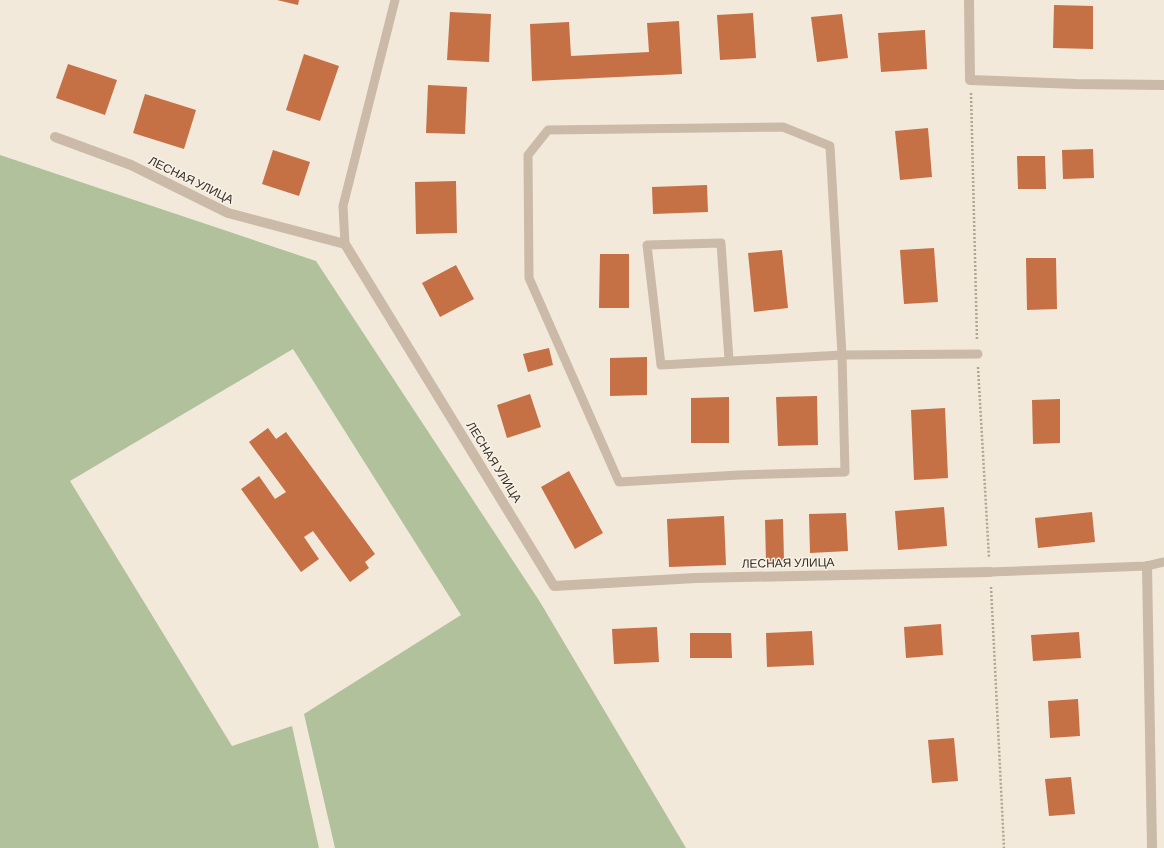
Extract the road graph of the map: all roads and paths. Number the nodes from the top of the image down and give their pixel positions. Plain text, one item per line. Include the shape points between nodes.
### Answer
1 (395, 0) edge
2 (970, 0) edge
3 (970, 80) junction
4 (1164, 85) edge
5 (55, 137) dead end
6 (345, 244) junction
7 (978, 354) junction
8 (842, 355) junction
9 (729, 360) junction
10 (1164, 562) edge
11 (1147, 566) junction
12 (990, 572) junction
13 (1004, 848) edge
14 (1152, 848) edge

1 - 6 lane via 344,206
2 - 3 street
3 - 4 street
3 - 7 path
5 - 6 street, ЛЕСНАЯ УЛИЦА via 131,165 228,213
6 - 12 street, ЛЕСНАЯ УЛИЦА via 554,586 696,578
7 - 8 lane
7 - 12 path
8 - 8 lane via 830,146 783,127 548,130 528,155 530,278 619,482 846,472
8 - 9 lane
9 - 9 lane via 661,365 647,245 721,243
10 - 11 lane
11 - 12 lane
11 - 14 street
12 - 13 path

